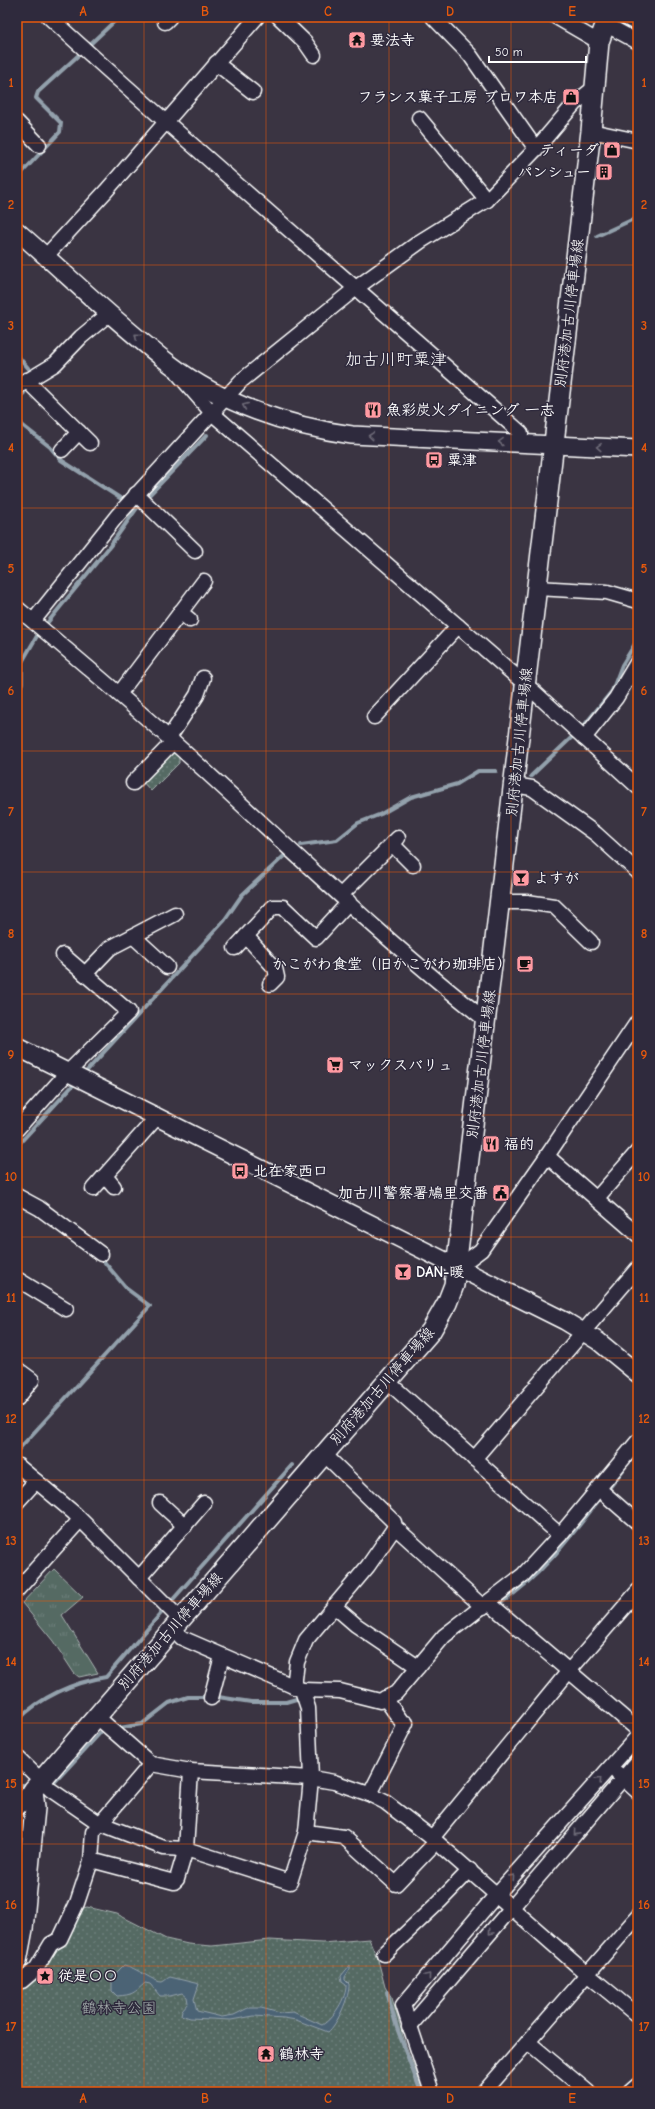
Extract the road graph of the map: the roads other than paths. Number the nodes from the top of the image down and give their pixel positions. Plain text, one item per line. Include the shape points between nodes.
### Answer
1 (49, 17) edge
2 (279, 17) edge
3 (433, 17) edge
4 (556, 17) edge
5 (252, 18) edge
6 (606, 21) edge
7 (599, 42) junction
8 (638, 42) edge
9 (314, 55) dead end
10 (216, 63) junction
11 (594, 88) junction
12 (253, 92) dead end
13 (419, 118) dead end
14 (17, 122) edge
15 (165, 122) junction
16 (591, 131) junction
17 (638, 141) edge
18 (39, 145) dead end
19 (536, 148) junction
20 (487, 200) junction
21 (17, 231) edge
22 (46, 256) junction
23 (356, 288) junction
24 (110, 312) junction
25 (170, 365) junction
26 (21, 383) edge
27 (227, 398) junction
28 (213, 414) junction
29 (79, 432) junction
30 (90, 443) dead end
31 (520, 443) junction
32 (554, 445) junction
33 (638, 449) edge
34 (62, 450) dead end
35 (136, 494) junction
36 (195, 551) dead end
37 (204, 580) dead end
38 (537, 588) junction
39 (638, 601) edge
40 (18, 611) edge
41 (34, 620) junction
42 (458, 626) junction
43 (638, 661) edge
44 (203, 678) dead end
45 (526, 685) junction
46 (119, 694) junction
47 (374, 717) dead end
48 (584, 738) junction
49 (171, 740) junction
50 (133, 783) dead end
51 (514, 785) junction
52 (638, 787) edge
53 (413, 865) dead end
54 (638, 872) edge
55 (345, 899) junction
56 (501, 902) junction
57 (175, 914) dead end
58 (133, 936) junction
59 (246, 936) junction
60 (583, 939) dead end
61 (235, 948) dead end
62 (63, 955) dead end
63 (168, 967) dead end
64 (85, 974) junction
65 (270, 984) dead end
66 (487, 1021) junction
67 (636, 1027) edge
68 (17, 1047) edge
69 (68, 1072) junction
70 (157, 1117) junction
71 (17, 1129) edge
72 (638, 1151) edge
73 (547, 1156) junction
74 (105, 1176) junction
75 (114, 1187) dead end
76 (93, 1189) dead end
77 (17, 1196) edge
78 (597, 1198) junction
79 (638, 1235) edge
80 (101, 1254) dead end
81 (456, 1268) junction
82 (638, 1268) edge
83 (17, 1279) edge
84 (66, 1309) dead end
85 (583, 1331) junction
86 (17, 1368) edge
87 (638, 1374) edge
88 (388, 1382) junction
89 (17, 1399) edge
90 (638, 1441) edge
91 (324, 1454) junction
92 (474, 1459) junction
93 (17, 1465) edge
94 (36, 1481) junction
95 (599, 1489) junction
96 (17, 1502) edge
97 (160, 1503) dead end
98 (204, 1503) dead end
99 (80, 1520) junction
100 (638, 1523) edge
101 (185, 1526) junction
102 (395, 1527) junction
103 (560, 1535) junction
104 (139, 1578) junction
105 (17, 1590) edge
106 (638, 1591) edge
107 (486, 1605) junction
108 (334, 1606) junction
109 (176, 1624) junction
110 (222, 1656) junction
111 (418, 1667) junction
112 (569, 1671) junction
113 (298, 1688) junction
114 (211, 1698) dead end
115 (385, 1698) junction
116 (96, 1716) junction
117 (638, 1730) edge
118 (638, 1736) edge
119 (17, 1756) edge
120 (638, 1761) edge
121 (151, 1764) junction
122 (610, 1767) junction
123 (191, 1772) junction
124 (311, 1778) junction
125 (623, 1778) junction
126 (37, 1785) junction
127 (638, 1792) edge
128 (370, 1794) junction
129 (17, 1807) edge
130 (99, 1823) junction
131 (306, 1832) junction
132 (434, 1840) junction
133 (186, 1849) junction
134 (91, 1860) junction
135 (470, 1870) junction
136 (497, 1894) junction
137 (512, 1907) junction
138 (638, 1916) edge
139 (384, 1954) dead end
140 (17, 1961) edge
141 (587, 1974) junction
142 (17, 1982) edge
143 (638, 2016) edge
144 (410, 2027) junction
145 (528, 2042) junction
146 (638, 2085) edge
147 (432, 2092) edge
148 (484, 2092) edge
149 (588, 2092) edge
150 (630, 2092) edge

1 - 15 street
2 - 9 street via 305,42
3 - 19 street via 470,55
4 - 7 street
5 - 10 street
6 - 7 main road, 別府港加古川停車場線
6 - 8 street
7 - 11 main road, 別府港加古川停車場線
10 - 12 street
10 - 15 street
11 - 16 main road, 別府港加古川停車場線
11 - 19 street via 575,103
13 - 20 street via 445,140
14 - 18 street
15 - 22 street
15 - 23 street
16 - 17 street
16 - 32 main road, 別府港加古川停車場線
19 - 20 street
20 - 23 street via 421,241
21 - 22 street
22 - 24 street
23 - 27 street via 241,381
23 - 31 street via 521,433
25 -> 24 street
24 - 26 street via 55,364
25 - 27 street
25 - 28 street
26 - 29 street
27 - 28 street
31 -> 27 street via 382,437 325,431 269,415
28 - 35 street
28 - 42 street
29 - 30 street
29 - 34 street
31 - 32 street
33 -> 32 street
32 - 38 main road, 別府港加古川停車場線
35 - 36 street
35 - 41 street
37 - 46 street via 185,616
38 - 39 street via 608,592
38 - 45 main road, 別府港加古川停車場線
40 - 41 street
41 - 46 street
42 - 45 street
42 - 47 street
43 - 48 street via 616,698
44 - 49 street via 197,694
45 - 48 street
45 - 51 main road, 別府港加古川停車場線
46 - 49 street
48 - 52 street
49 - 50 street
49 - 55 street
51 - 54 street via 532,788 596,834
51 - 56 main road, 別府港加古川停車場線
53 - 55 street via 395,840
55 - 59 street via 316,938 283,907 273,907
55 - 66 street via 440,984
56 - 60 street via 554,906
56 - 66 main road, 別府港加古川停車場線
57 - 58 street
58 - 63 street
58 - 64 street via 110,948
59 - 61 street
59 - 65 street via 275,968 278,977
62 - 64 street
64 - 69 street via 129,1012
66 - 81 main road, 別府港加古川停車場線
67 - 73 street
68 - 69 street
69 - 70 street
69 - 71 street
70 - 74 street
70 - 81 street
72 - 78 street
73 - 78 street
73 - 81 street via 481,1250
74 - 75 street
74 - 76 street
77 - 80 street via 39,1208
78 - 79 street
81 - 85 street
81 - 88 main road, 別府港加古川停車場線 via 450,1297 431,1331
82 - 85 street
83 - 84 street
85 - 87 street
85 - 92 street
86 - 89 street via 32,1380
88 - 91 main road, 別府港加古川停車場線
88 - 92 street
90 - 95 street
91 - 102 street via 394,1522
91 - 109 main road, 別府港加古川停車場線
92 - 103 street
93 - 94 street
94 - 96 street
94 - 99 street
95 - 100 street
95 - 103 street
97 - 101 street
98 - 101 street
99 - 104 street
99 - 105 street
101 - 104 street
102 - 107 street
102 - 108 street via 368,1566
103 - 107 street via 523,1575
104 - 109 street
106 - 112 street
107 - 111 street via 444,1636
107 - 112 street
108 - 111 street via 356,1625
108 - 113 street via 306,1640 297,1662
109 - 110 street via 182,1638
109 - 116 main road, 別府港加古川停車場線
110 - 113 street
110 - 114 street
111 - 115 street via 396,1693
112 - 117 street
112 - 132 street
113 - 115 street via 340,1691 380,1701
113 - 124 street via 308,1708
115 - 128 street via 405,1724
116 - 121 street
116 - 126 main road, 別府港加古川停車場線
118 - 122 street
119 - 126 street
120 - 125 street
121 - 123 street
121 - 130 street
122 - 125 street
136 -> 122 street
123 - 124 street
123 - 133 street
124 - 128 street via 334,1782
124 - 131 street
125 - 127 street
125 -> 137 street
126 - 129 street
126 - 130 street via 50,1790
126 - 140 main road via 23,1929
128 - 132 street via 385,1802
130 - 133 street via 164,1848
130 - 134 street via 93,1832
131 - 132 street via 344,1838 396,1884
131 - 133 street via 290,1882
132 - 135 street
133 - 134 street via 174,1882
134 - 142 street via 77,1903 60,1939 51,1944 36,1969
135 - 136 street
135 - 139 street
136 - 137 street
144 -> 136 street via 403,2005
137 - 141 street
137 -> 144 street
138 - 141 street
141 - 143 street
141 - 145 street
144 - 147 street
145 - 148 street
145 - 149 street
146 - 150 street

